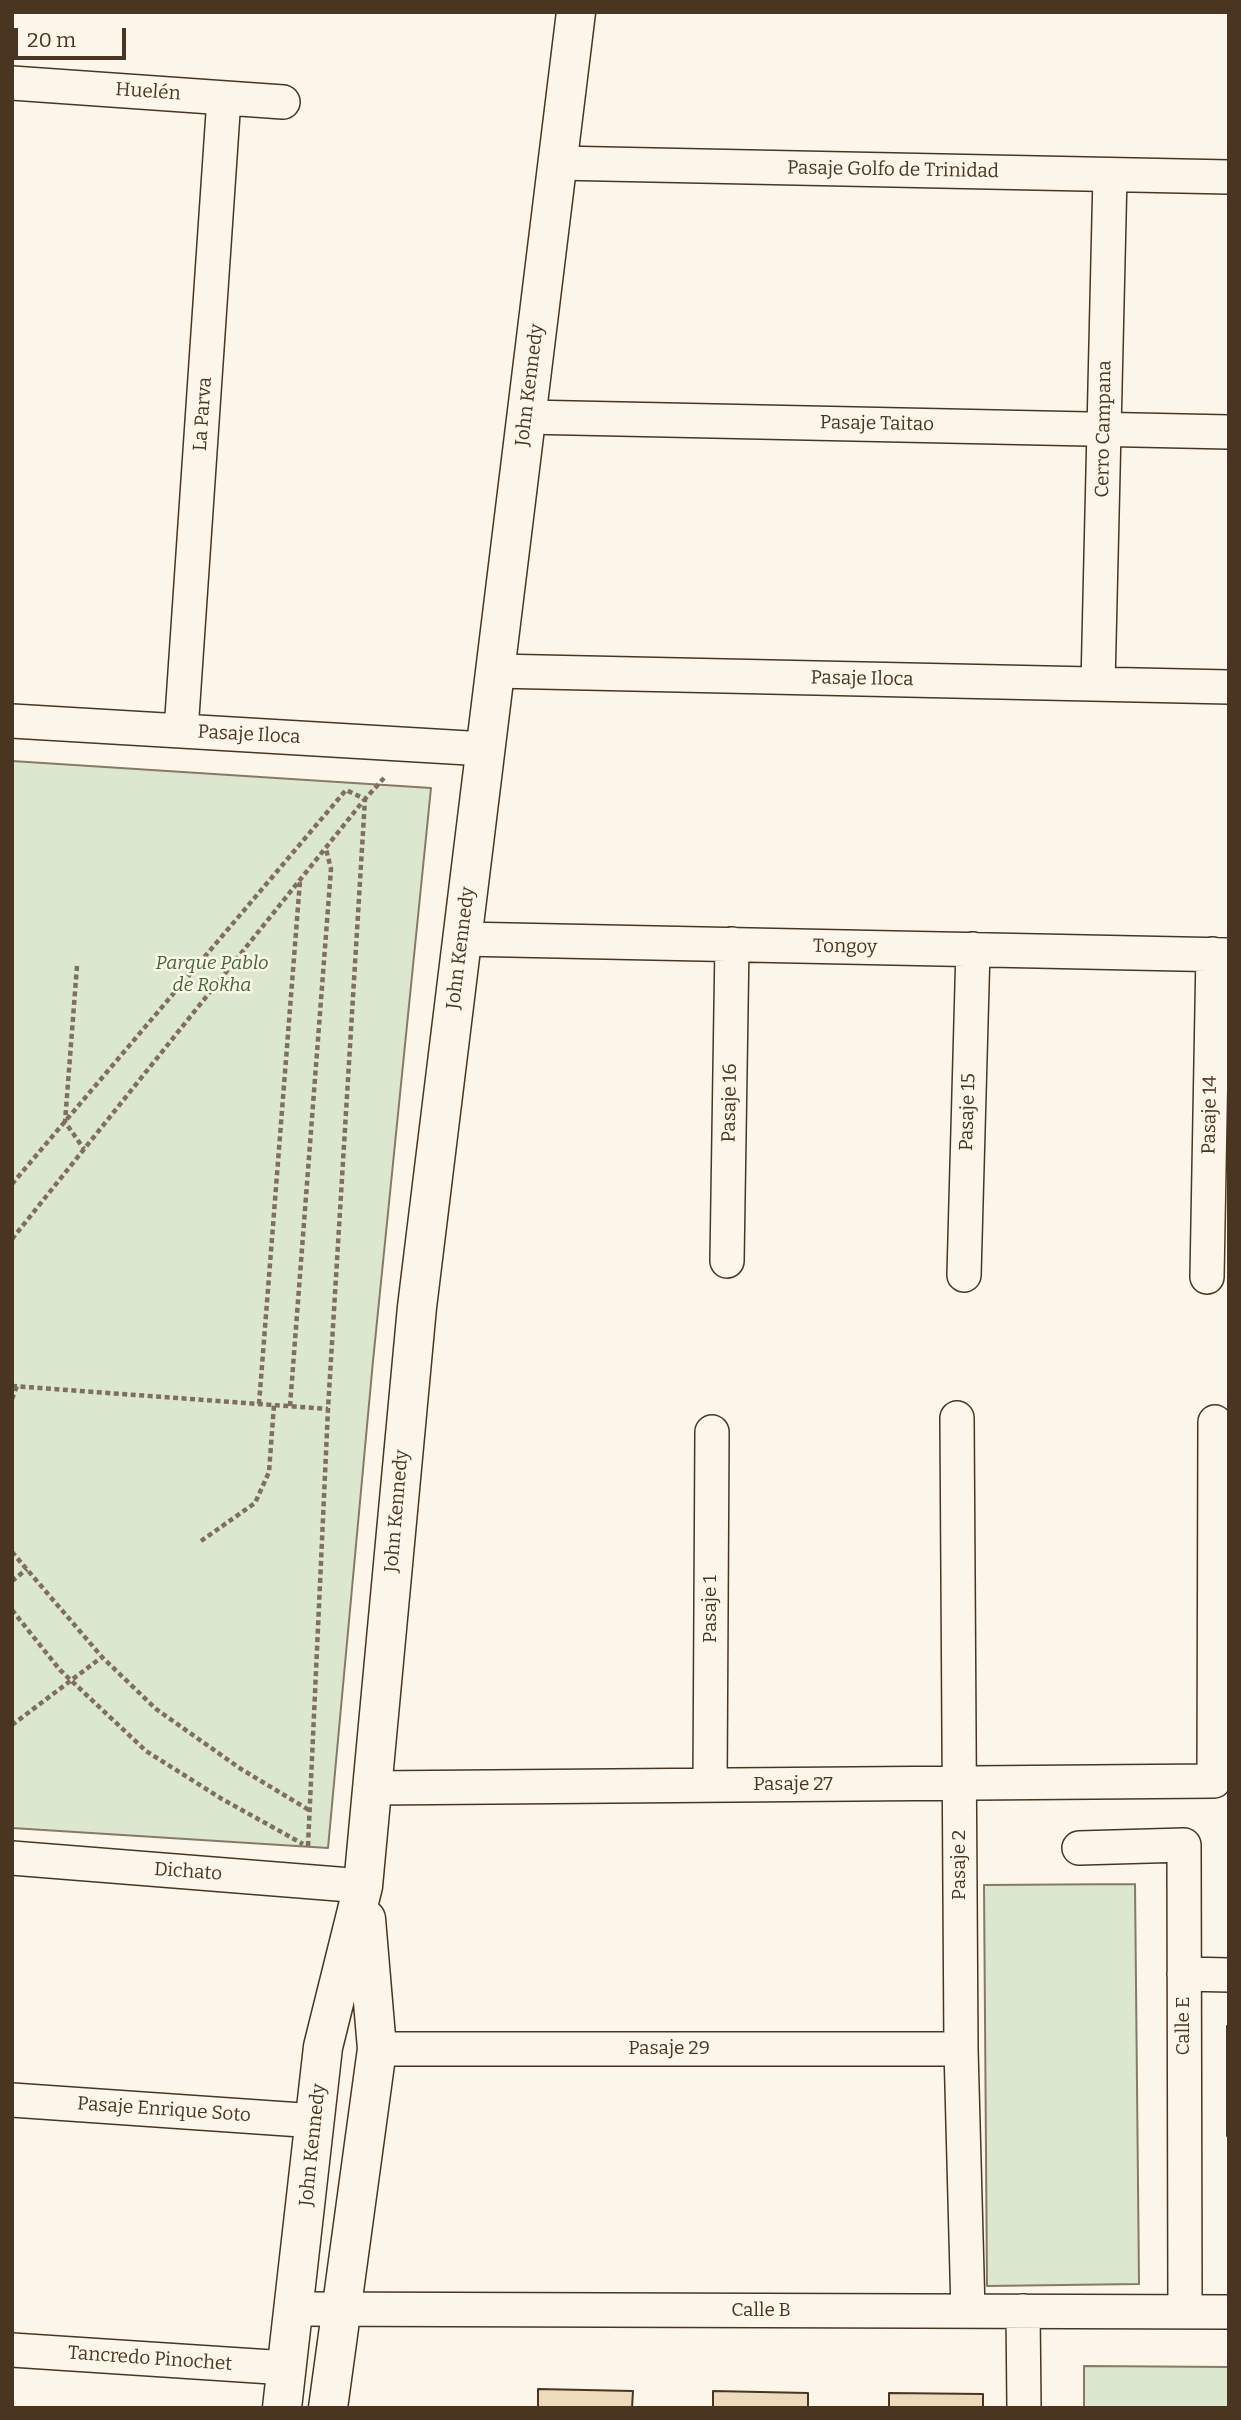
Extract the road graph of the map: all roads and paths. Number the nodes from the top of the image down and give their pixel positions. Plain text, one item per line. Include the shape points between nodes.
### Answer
1 (576, 12) edge
2 (12, 83) edge
3 (224, 98) junction
4 (283, 102) dead end
5 (557, 163) junction
6 (1110, 175) junction
7 (1229, 177) edge
8 (526, 417) junction
9 (1104, 429) junction
10 (1229, 432) edge
11 (495, 671) junction
12 (1098, 684) junction
13 (1229, 687) edge
14 (12, 721) edge
15 (181, 731) junction
16 (416, 745) junction
17 (485, 748) junction
18 (365, 799) junction
19 (326, 848) junction
20 (300, 881) junction
21 (462, 939) junction
22 (732, 944) junction
23 (973, 949) junction
24 (1221, 955) edge
25 (77, 966) dead end
26 (65, 1122) junction
27 (84, 1149) junction
28 (12, 1184) edge
29 (12, 1239) edge
30 (727, 1261) dead end
31 (964, 1275) dead end
32 (1207, 1277) dead end
33 (15, 1386) edge
34 (12, 1399) edge
35 (259, 1404) junction
36 (274, 1405) junction
37 (290, 1406) junction
38 (328, 1409) junction
39 (957, 1418) dead end
40 (1215, 1422) dead end
41 (712, 1432) dead end
42 (201, 1541) dead end
43 (1222, 1544) edge
44 (12, 1552) edge
45 (27, 1569) junction
46 (12, 1581) edge
47 (12, 1610) edge
48 (102, 1657) junction
49 (70, 1680) junction
50 (12, 1725) edge
51 (960, 1784) junction
52 (710, 1785) junction
53 (372, 1788) junction
54 (309, 1810) junction
55 (307, 1847) junction
56 (1079, 1848) dead end
57 (12, 1858) edge
58 (306, 1881) junction
59 (363, 1886) junction
60 (1184, 1974) junction
61 (1229, 1975) edge
62 (377, 2049) junction
63 (961, 2049) junction
64 (12, 2099) edge
65 (316, 2121) junction
66 (294, 2309) junction
67 (339, 2310) junction
68 (968, 2311) junction
69 (1023, 2311) junction
70 (1185, 2312) junction
71 (1229, 2312) edge
72 (12, 2350) edge
73 (287, 2368) junction
74 (282, 2408) edge
75 (328, 2408) edge
76 (1024, 2408) edge

1 - 5 street, John Kennedy
2 - 3 street, Huelén
3 - 4 street, Huelén
3 - 15 street, La Parva
5 - 6 street, Pasaje Golfo de Trinidad
5 - 8 street, John Kennedy
6 - 7 street, Pasaje Golfo de Trinidad
6 - 9 street, Cerro Campana
8 - 9 street, Pasaje Taitao
8 - 11 street, John Kennedy
9 - 10 street, Pasaje Taitao
9 - 12 street, Cerro Campana
11 - 12 street, Pasaje Iloca
11 - 17 street, John Kennedy
12 - 13 street, Pasaje Iloca
14 - 15 street, Pasaje Iloca
15 - 16 street, Pasaje Iloca
16 - 17 street, Pasaje Iloca
16 - 18 path
17 - 21 street, John Kennedy
18 - 19 path
18 - 26 path via 346,790
18 - 38 path
19 - 20 path
19 - 37 path via 331,869
20 - 27 path
20 - 35 path
21 - 22 street, Tongoy
21 - 53 street, John Kennedy via 408,1385
22 - 23 street, Tongoy
22 - 30 street, Pasaje 16
23 - 24 street, Tongoy
23 - 31 street, Pasaje 15
24 - 32 street, Pasaje 14
25 - 26 path
26 - 27 path
26 - 28 path
27 - 29 path
33 - 34 path
33 - 35 path
35 - 36 path
36 - 37 path
36 - 42 path via 270,1472 255,1503
37 - 38 path
38 - 54 path
39 - 51 street, Pasaje 2
40 - 43 street
41 - 52 street, Pasaje 1
43 - 51 street, Pasaje 27 via 1214,1781
44 - 45 path
45 - 46 path
45 - 48 path
47 - 49 path
48 - 49 path
48 - 54 path via 156,1709
49 - 50 path
49 - 55 path via 146,1751
51 - 52 street, Pasaje 27
51 - 63 street, Pasaje 2
52 - 53 street, Pasaje 27
53 - 59 street, John Kennedy
54 - 55 path
55 - 58 path
56 - 60 street, Calle E via 1184,1845
57 - 58 street, Dichato
58 - 59 street, Dichato
59 - 62 street, John Kennedy
59 - 65 street, John Kennedy via 323,2047
60 - 61 street
60 - 70 street, Calle E
62 - 63 street, Pasaje 29
62 - 67 street, John Kennedy
63 - 68 street, Pasaje 2
64 - 65 street, Pasaje Enrique Soto
65 - 66 street, John Kennedy
66 - 67 street, Calle B
66 - 73 street, John Kennedy
67 - 68 street, Calle B
67 - 75 street, John Kennedy
68 - 69 street, Calle B
69 - 70 street, Calle B
69 - 76 street
70 - 71 street, Calle B
72 - 73 street, Tancredo Pinochet
73 - 74 street, John Kennedy

